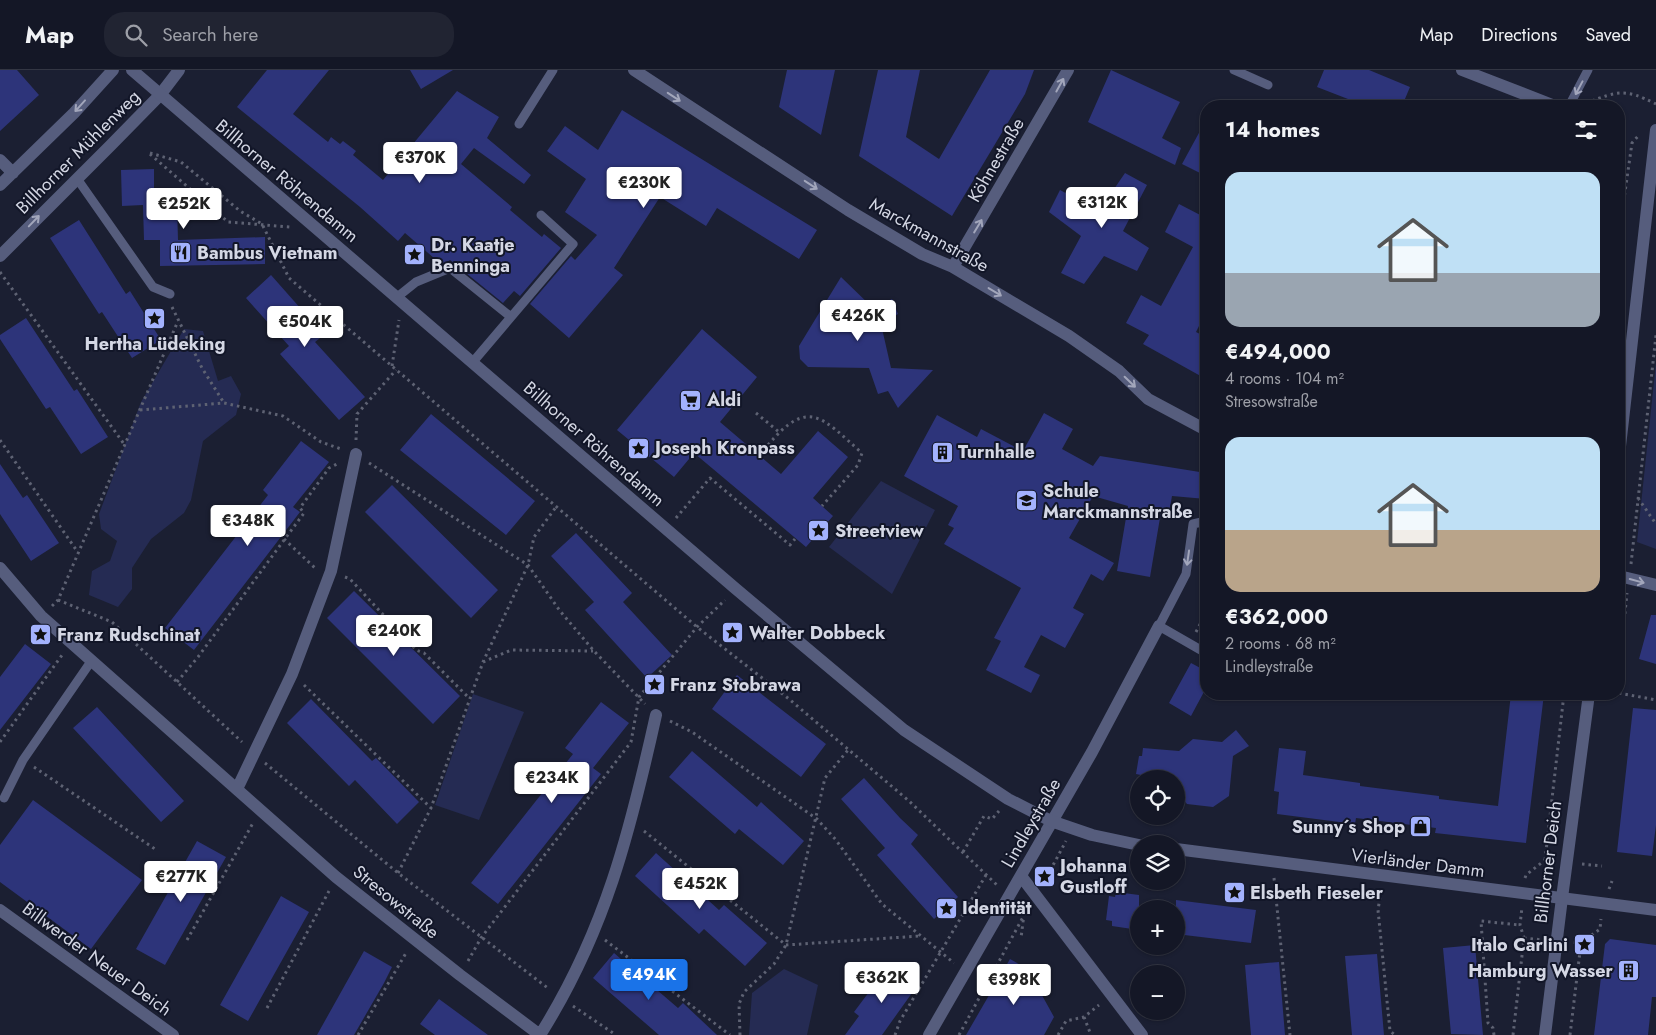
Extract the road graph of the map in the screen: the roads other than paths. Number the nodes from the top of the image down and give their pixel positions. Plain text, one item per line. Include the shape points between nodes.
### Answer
1 (113, 70) edge
2 (132, 70) edge
3 (179, 70) edge
4 (553, 70) edge
5 (634, 70) edge
6 (1068, 70) edge
7 (1234, 70) edge
8 (1462, 70) edge
9 (1588, 70) edge
10 (1268, 85) dead end
11 (160, 95) junction
12 (1540, 100) edge
13 (1572, 100) edge
14 (519, 124) dead end
15 (1650, 129) edge
16 (0, 160) edge
17 (13, 173) junction
18 (78, 180) junction
19 (0, 185) edge
20 (541, 215) dead end
21 (0, 256) edge
22 (953, 267) junction
23 (170, 294) dead end
24 (399, 300) junction
25 (511, 317) junction
26 (472, 363) junction
27 (1625, 392) edge
28 (1200, 427) edge
29 (356, 454) road end
30 (1200, 522) edge
31 (0, 568) edge
32 (1625, 577) edge
33 (1656, 585) edge
34 (1159, 626) junction
35 (1200, 650) edge
36 (92, 660) junction
37 (1588, 700) edge
38 (656, 715) road end
39 (237, 789) junction
40 (4, 798) dead end
41 (1051, 821) junction
42 (1130, 842) edge
43 (1185, 850) edge
44 (1021, 876) junction
45 (1562, 898) junction
46 (0, 910) edge
47 (1656, 910) edge
48 (173, 1035) edge
49 (540, 1035) edge
50 (929, 1035) edge
51 (1142, 1035) edge
52 (1545, 1035) edge

1 -> 17 street, Billhorner Mühlenweg
2 - 11 street, Billhorner Röhrendamm
3 - 11 street, Billhorner Mühlenweg
4 - 14 lane
5 -> 22 street, Marckmannstraße via 848,210 922,254
22 -> 6 street, Köhnestraße
7 - 10 lane
8 - 12 street
9 -> 13 lane
11 - 18 street, Billhorner Mühlenweg
11 - 24 street, Billhorner Röhrendamm
15 - 27 street
16 - 17 street
17 - 19 street, Billhorner Mühlenweg
21 -> 18 street, Billhorner Mühlenweg
18 - 23 lane via 153,286
20 - 25 lane via 573,244
22 -> 28 street, Marckmannstraße via 1069,336 1119,371 1148,399
24 - 25 lane via 416,282 450,268
24 - 26 street, Billhorner Röhrendamm
25 - 26 lane
26 - 41 street, Billhorner Röhrendamm via 904,730 1008,799
29 - 39 street via 331,572 292,674
30 -> 34 lane via 1193,524 1186,574
31 - 36 street, Stresowstraße via 41,616
32 -> 33 street
34 - 35 lane
34 - 41 street, Lindleystraße
36 - 39 street, Stresowstraße
36 - 40 lane via 23,760
37 - 45 street, Billhorner Deich
38 - 49 street, Stresowstraße via 632,821 594,933 562,999
39 - 49 street, Stresowstraße via 336,877
41 - 42 street via 1092,835
41 - 44 street, Lindleystraße
43 - 45 street, Vierländer Damm
44 - 50 street, Lindleystraße
44 - 51 street
45 - 47 street, Vierländer Damm
45 - 52 street, Billhorner Deich
46 - 48 street, Billwerder Neuer Deich

